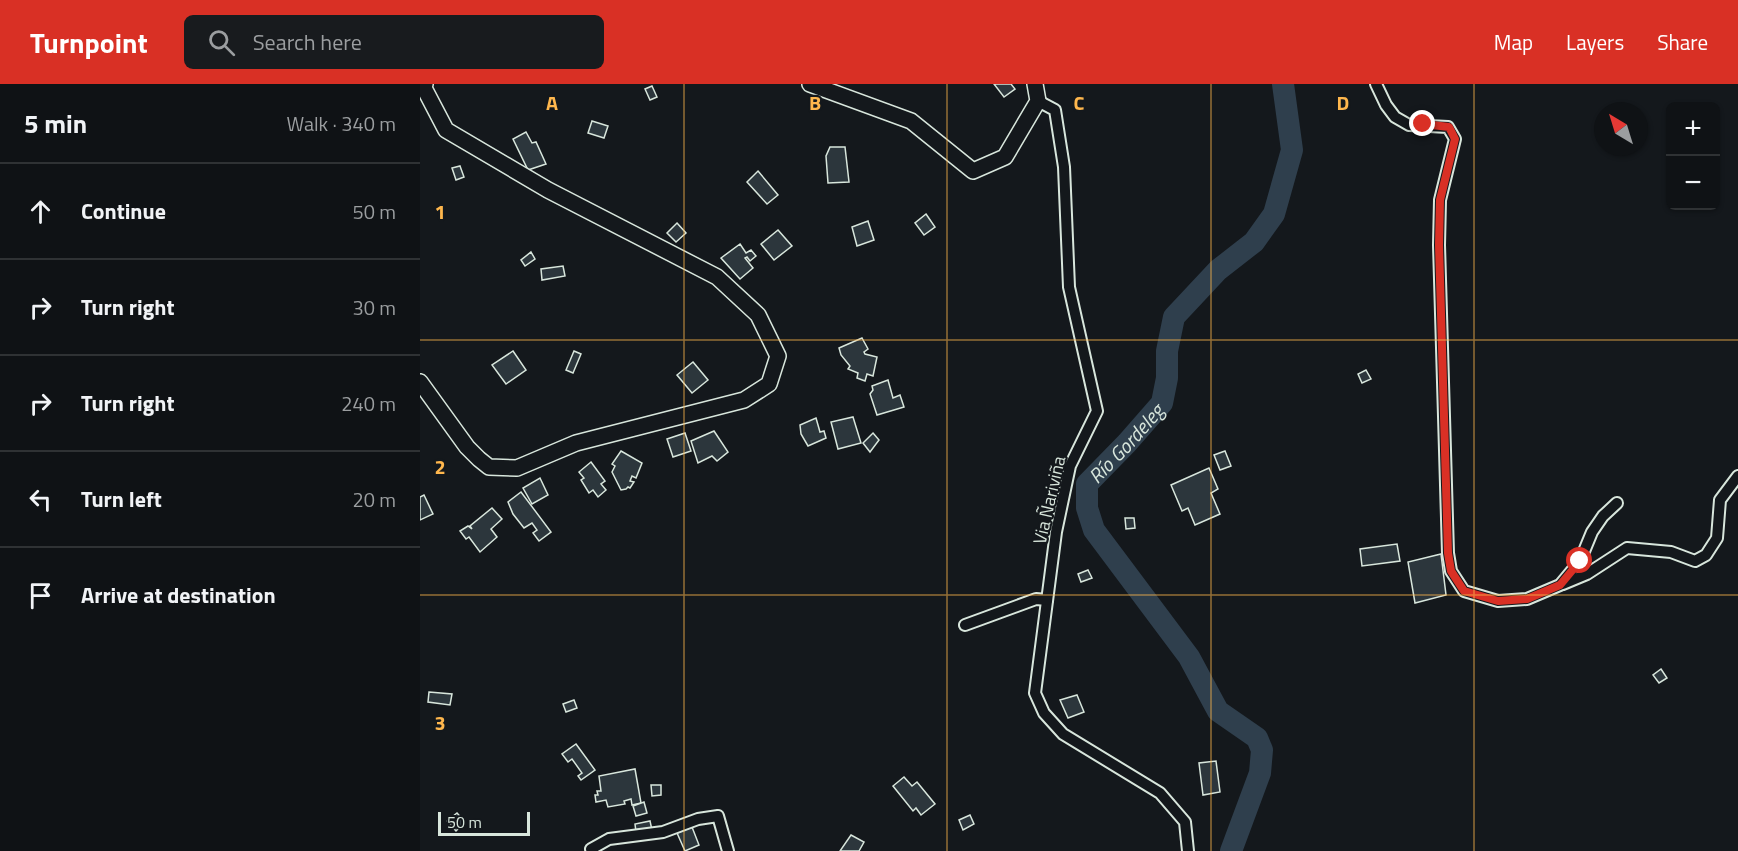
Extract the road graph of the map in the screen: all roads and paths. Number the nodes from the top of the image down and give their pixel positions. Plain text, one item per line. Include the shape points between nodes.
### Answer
1 (425, 84) edge
2 (810, 84) edge
3 (1035, 84) edge
4 (1376, 84) edge
5 (1038, 101) junction
6 (420, 382) edge
7 (1738, 476) edge
8 (1617, 503) dead end
9 (1560, 585) junction
10 (1047, 600) junction
11 (966, 625) dead end
12 (591, 849) dead end
13 (728, 851) edge
14 (1188, 851) edge

1 - 6 street via 446,130 548,190 717,277 758,315 778,356 769,384 744,400 576,444 517,468 489,467 467,447
2 - 5 street via 910,121 973,171 1005,157
3 - 5 street
4 - 9 street via 1395,117 1409,125 1449,127 1455,139 1440,200 1439,245 1451,571 1464,591 1498,601 1527,599
5 - 10 street, Via Ñariviña via 1055,110 1064,167 1069,286 1097,411 1070,466
7 - 9 street via 1720,500 1717,538 1706,555 1695,561 1671,552 1627,548 1587,574
8 - 9 street via 1598,524 1580,561
10 - 11 street via 1036,599
10 - 14 street, Via Ñariviña via 1035,693 1044,713 1063,734 1160,793 1185,822
12 - 13 street via 609,839 663,832 718,816

